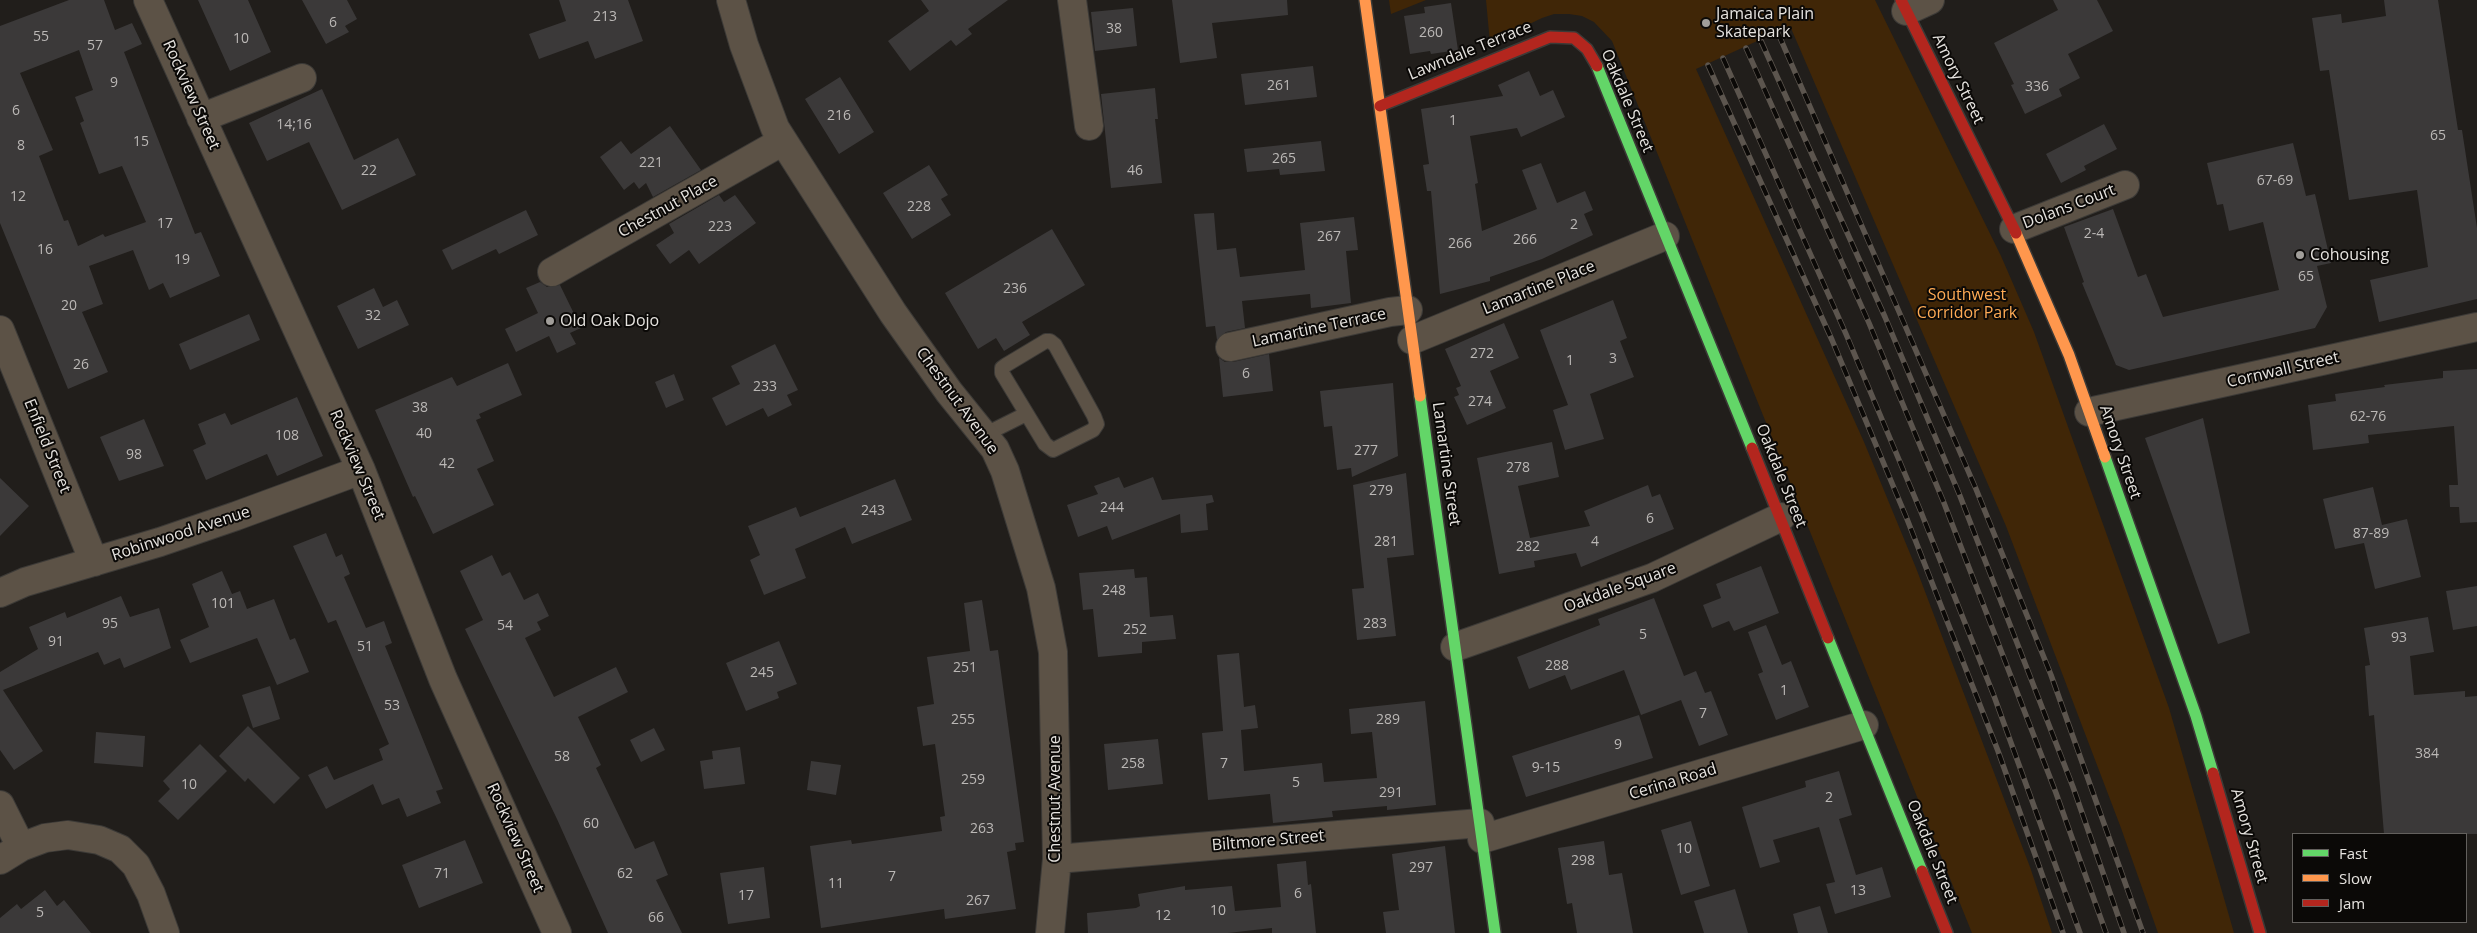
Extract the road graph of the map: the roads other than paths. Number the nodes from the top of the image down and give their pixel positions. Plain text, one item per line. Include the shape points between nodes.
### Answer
1 (148, 0) edge
2 (731, 0) edge
3 (1072, 0) edge
4 (1365, 0) edge
5 (1912, 4) edge
6 (1574, 38) joint
7 (302, 78) dead end
8 (1380, 106) junction
9 (202, 118) junction
10 (1089, 126) dead end
11 (783, 141) junction
12 (2125, 185) dead end
13 (2014, 229) junction
14 (1665, 236) junction
15 (552, 272) dead end
16 (1408, 310) junction
17 (2477, 327) edge
18 (0, 330) edge
19 (1412, 340) junction
20 (1230, 347) dead end
21 (2089, 412) junction
22 (1026, 414) junction
23 (984, 435) junction
24 (361, 470) junction
25 (1781, 517) junction
26 (94, 562) junction
27 (0, 593) edge
28 (1455, 647) junction
29 (1864, 725) junction
30 (0, 805) edge
31 (1481, 831) junction
32 (11, 854) edge
33 (1056, 859) junction
34 (165, 933) edge
35 (557, 933) edge
36 (1050, 933) edge
37 (1495, 933) edge
38 (1947, 933) edge
39 (2260, 933) edge

1 - 9 street, Rockview Street
2 - 11 street, Chestnut Avenue via 744,46
3 - 10 street
4 - 8 street, Lamartine Street
5 - 13 street, Amory Street
6 - 8 street, Lawndale Terrace via 1558,35 1541,39
6 - 14 street, Oakdale Street via 1587,49 1600,71
7 - 9 street
8 - 16 street, Lamartine Street
9 - 24 street, Rockview Street
11 - 15 street, Chestnut Place
11 - 23 street, Chestnut Avenue via 893,313
12 - 13 street, Dolans Court
13 - 21 street, Amory Street via 2057,327
14 - 19 street, Lamartine Place
14 - 25 street, Oakdale Street
16 - 19 street, Lamartine Street
16 - 20 street, Lamartine Terrace
17 - 21 street, Cornwall Street
18 - 26 street, Enfield Street
19 - 28 street, Lamartine Street
21 - 39 street, Amory Street via 2196,716
22 - 22 lane via 1052,450 1093,430 1096,424 1050,341 1002,368
22 - 23 lane
23 - 33 street, Chestnut Avenue via 1005,471 1041,588 1053,652
24 - 26 street, Robinwood Avenue via 236,516
24 - 35 street, Rockview Street via 443,679
25 - 28 street, Oakdale Square via 1652,578
25 - 29 street, Oakdale Street
26 - 27 street, Robinwood Avenue via 25,582
28 - 31 street, Lamartine Street
29 - 31 street, Cerina Road
29 - 38 street, Oakdale Street
30 - 32 street
31 - 33 street, Biltmore Street
31 - 37 street, Lamartine Street
32 - 34 street via 45,838 68,835 99,840 120,849 136,866 151,894
33 - 36 street, Chestnut Avenue

